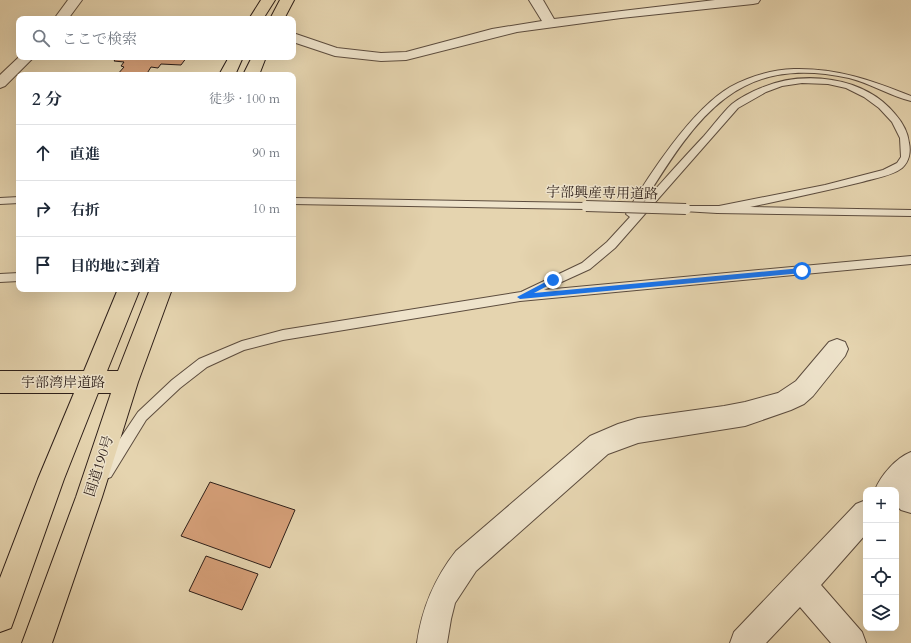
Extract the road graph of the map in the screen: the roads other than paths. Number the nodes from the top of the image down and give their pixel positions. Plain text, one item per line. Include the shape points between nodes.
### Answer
1 (75, 0) edge
2 (268, 0) edge
3 (287, 0) edge
4 (536, 0) edge
5 (752, 0) edge
6 (63, 16) edge
7 (258, 16) edge
8 (279, 16) edge
9 (550, 23) junction
10 (296, 38) edge
11 (24, 60) edge
12 (234, 60) edge
13 (258, 60) edge
14 (228, 72) edge
15 (252, 72) edge
16 (0, 82) edge
17 (911, 99) edge
18 (16, 200) edge
19 (0, 201) edge
20 (296, 201) edge
21 (717, 210) junction
22 (911, 213) edge
23 (611, 245) junction
24 (911, 260) edge
25 (16, 277) edge
26 (0, 278) edge
27 (128, 292) edge
28 (161, 292) edge
29 (520, 297) junction
30 (837, 349) dead end
31 (90, 381) junction
32 (0, 382) edge
33 (126, 382) junction
34 (911, 465) edge
35 (899, 488) edge
36 (89, 497) junction
37 (863, 517) edge
38 (801, 585) junction
39 (0, 618) edge
40 (37, 643) edge
41 (432, 643) edge
42 (745, 643) edge
43 (851, 643) edge

1 - 6 street
2 - 7 highway
3 - 8 highway
4 - 9 street
5 - 9 street
9 - 10 street via 492,33 406,56 382,57 335,52
11 - 16 street
12 - 14 highway
13 - 15 highway
17 - 23 lane via 866,81 815,71 772,73 749,80 711,106 676,145
18 - 19 lane
20 - 21 lane, 宇部興産専用道路, bridge
21 - 22 lane, 宇部興産専用道路
21 - 23 lane via 881,174 900,165 908,151 910,139 902,124 887,109 867,94 845,85 798,81 760,90 735,106
23 - 29 lane via 586,266
24 - 29 lane
25 - 26 lane
27 - 31 highway
28 - 33 highway, 国道190号
29 - 36 lane via 283,335 242,346 203,362 142,416
30 - 41 street via 799,393 783,402 728,418 634,430 599,445 466,561 450,582 441,601
31 - 32 highway, 宇部湾岸道路
31 - 33 highway, 宇部湾岸道路
31 - 39 highway via 50,479
33 - 36 highway, 国道190号
34 - 35 street
36 - 40 highway, 国道190号
37 - 38 street
38 - 42 street
38 - 43 street

